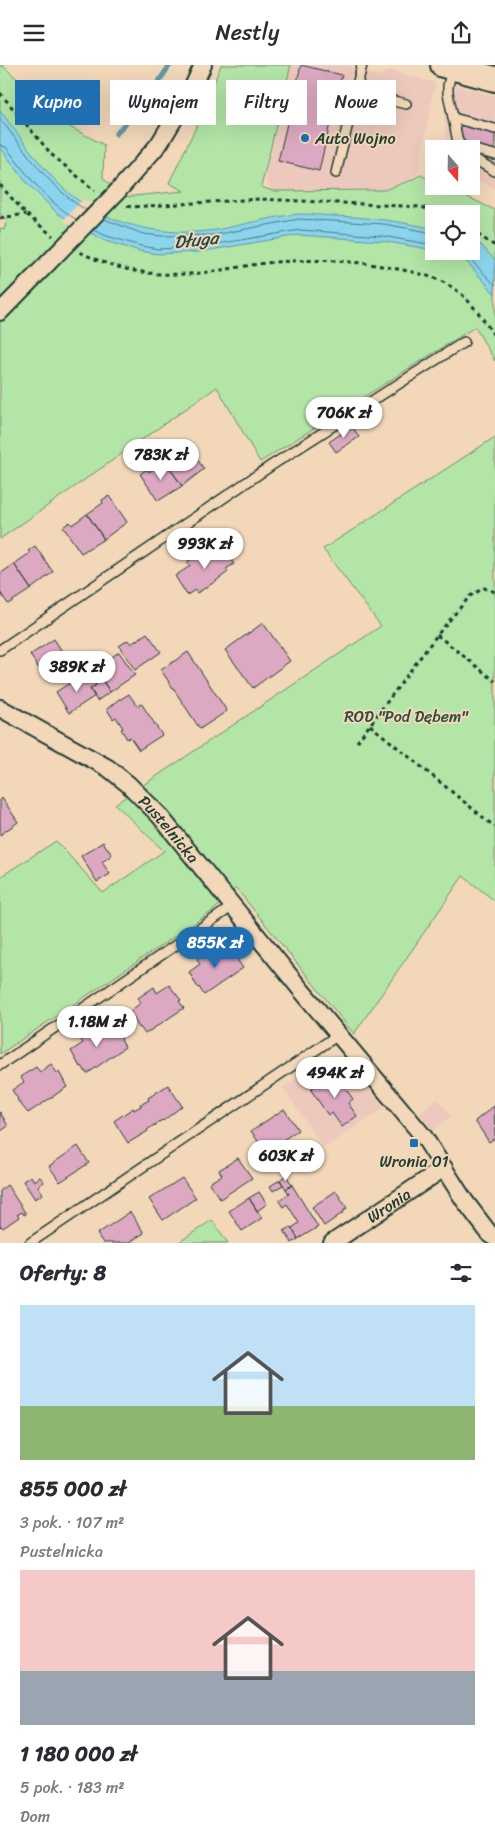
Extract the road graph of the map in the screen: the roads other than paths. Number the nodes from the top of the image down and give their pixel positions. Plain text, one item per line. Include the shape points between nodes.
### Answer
1 (203, 65) edge
2 (362, 65) edge
3 (446, 66) edge
4 (495, 79) edge
5 (359, 80) edge
6 (396, 102) edge
7 (406, 104) dead end
8 (453, 118) junction
9 (348, 125) edge
10 (495, 129) edge
11 (459, 140) edge
12 (480, 151) edge
13 (495, 155) edge
14 (480, 162) edge
15 (495, 171) edge
16 (336, 173) dead end
17 (0, 312) edge
18 (464, 342) dead end
19 (0, 650) edge
20 (1, 710) edge
21 (233, 906) junction
22 (338, 1035) junction
23 (0, 1065) edge
24 (444, 1168) junction
25 (495, 1238) edge
26 (30, 1243) edge
27 (332, 1243) edge

1 - 17 street, bridge via 159,144 120,199 48,263
2 - 5 lane
3 - 4 street
3 - 8 lane
6 - 7 lane
8 - 10 lane
8 - 11 lane
9 - 16 lane
12 - 13 lane
14 - 15 lane
18 - 19 lane via 272,465
20 - 21 street, Pustelnicka via 108,768 128,784 159,815
21 - 22 street, Pustelnicka
21 - 23 lane
22 - 24 street, Pustelnicka via 424,1137
22 - 26 lane
24 - 25 street, Pustelnicka via 478,1219
24 - 27 street, Wronia

